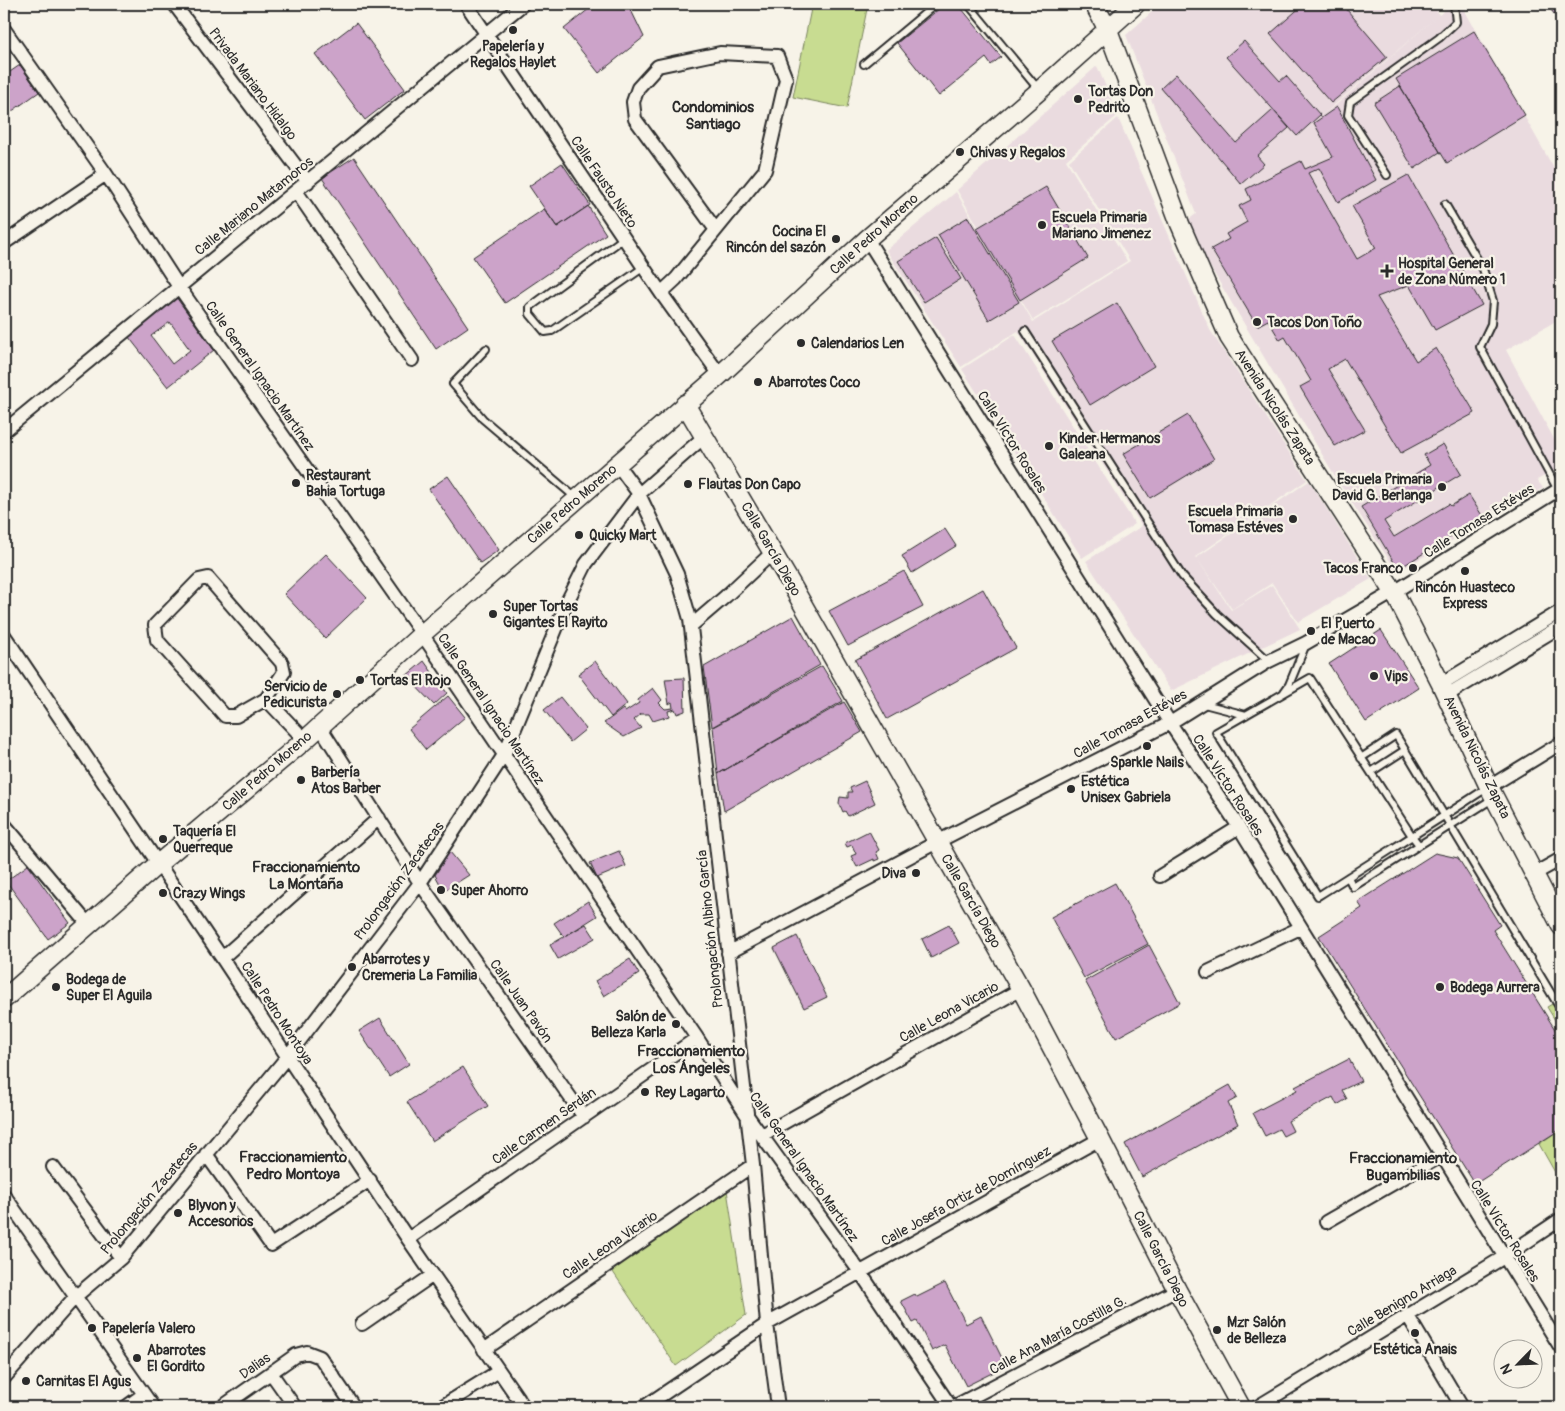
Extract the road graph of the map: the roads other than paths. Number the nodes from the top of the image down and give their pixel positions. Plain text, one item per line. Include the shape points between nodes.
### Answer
1 (174, 4) edge
2 (466, 4) edge
3 (523, 4) edge
4 (936, 4) edge
5 (968, 4) edge
6 (1094, 4) edge
7 (1136, 4) edge
8 (1454, 4) edge
9 (4, 29) edge
10 (1108, 30) junction
11 (486, 34) junction
12 (864, 64) dead end
13 (1039, 91) junction
14 (106, 174) junction
15 (1387, 175) dead end
16 (308, 182) junction
17 (296, 191) junction
18 (1445, 204) dead end
19 (716, 230) junction
20 (624, 238) junction
21 (867, 239) junction
22 (4, 243) edge
23 (644, 267) junction
24 (179, 287) junction
25 (662, 293) junction
26 (1025, 331) dead end
27 (486, 349) dead end
28 (412, 360) dead end
29 (720, 375) junction
30 (686, 404) junction
31 (4, 431) edge
32 (706, 436) junction
33 (618, 464) junction
34 (1559, 489) edge
35 (639, 494) junction
36 (578, 500) junction
37 (773, 552) junction
38 (1394, 592) junction
39 (1561, 611) edge
40 (691, 626) junction
41 (1561, 626) edge
42 (422, 634) junction
43 (4, 636) edge
44 (1306, 643) junction
45 (1269, 661) junction
46 (1444, 690) junction
47 (1282, 695) junction
48 (266, 699) junction
49 (1201, 703) junction
50 (1246, 715) junction
51 (1170, 723) junction
52 (319, 726) junction
53 (305, 740) junction
54 (1561, 743) edge
55 (1405, 750) junction
56 (504, 755) junction
57 (1361, 758) junction
58 (1371, 772) junction
59 (1492, 792) junction
60 (1445, 815) junction
61 (379, 818) junction
62 (1451, 825) junction
63 (1239, 827) junction
64 (5, 828) edge
65 (1412, 836) junction
66 (937, 842) junction
67 (1419, 845) junction
68 (1384, 854) junction
69 (1561, 859) edge
70 (1391, 863) junction
71 (158, 864) junction
72 (1534, 874) junction
73 (1160, 876) dead end
74 (1348, 877) junction
75 (420, 883) junction
76 (88, 924) junction
77 (1561, 926) edge
78 (1300, 928) junction
79 (728, 953) junction
80 (222, 958) junction
81 (1208, 972) dead end
82 (1021, 989) junction
83 (4, 999) edge
84 (1561, 1010) edge
85 (697, 1038) junction
86 (287, 1057) junction
87 (746, 1114) junction
88 (584, 1117) junction
89 (762, 1135) junction
90 (1100, 1139) junction
91 (206, 1154) junction
92 (1441, 1156) junction
93 (753, 1165) junction
94 (54, 1167) dead end
95 (370, 1180) junction
96 (4, 1196) edge
97 (1561, 1219) edge
98 (1326, 1222) dead end
99 (408, 1239) junction
100 (1504, 1257) junction
101 (120, 1258) junction
102 (860, 1272) junction
103 (433, 1275) junction
104 (1177, 1290) junction
105 (75, 1297) junction
106 (1408, 1316) junction
107 (362, 1324) dead end
108 (767, 1324) junction
109 (1561, 1348) edge
110 (484, 1350) junction
111 (499, 1370) junction
112 (271, 1372) junction
113 (4, 1378) edge
114 (144, 1394) junction
115 (350, 1405) edge
116 (126, 1407) edge
117 (153, 1407) edge
118 (222, 1407) edge
119 (295, 1407) edge
120 (441, 1407) edge
121 (524, 1407) edge
122 (644, 1407) edge
123 (778, 1407) edge
124 (952, 1407) edge
125 (1240, 1407) edge
126 (1257, 1407) edge
127 (1462, 1407) edge

1 - 16 street, Privada Mariano Hidalgo
2 - 11 street, Calle Fausto Nieto
3 - 11 street, Calle Mariano Matamoros
4 - 12 lane
5 - 13 lane
6 - 10 street, Avenida Nicolás Zapata
7 - 10 street, Calle Pedro Moreno
8 - 15 lane via 1456,22 1439,38 1350,102 1348,115
9 - 14 street, Calle General Ignacio Martínez
10 - 13 street, Calle Pedro Moreno
10 - 38 street, Avenida Nicolás Zapata via 1180,224 1229,337
11 - 16 street, Calle Mariano Matamoros
11 - 20 street, Calle Fausto Nieto
13 - 21 street, Calle Pedro Moreno
14 - 22 street
14 - 24 street, Calle General Ignacio Martínez
16 - 17 street, Calle Mariano Matamoros
17 - 24 street, Calle Mariano Matamoros
17 - 28 street
18 - 34 lane via 1483,269 1494,301 1491,324 1480,347
19 - 19 street via 765,170 786,79 777,56 720,53 658,66 638,88 633,102 635,119
19 - 25 street
20 - 23 street, Calle Fausto Nieto
20 - 23 lane via 530,308 530,314 545,332 552,331
21 - 29 street, Calle Pedro Moreno
21 - 51 street, Calle Víctor Rosales
23 - 25 street, Calle Fausto Nieto
24 - 31 street, Calle Mariano Matamoros
24 - 42 street, Calle General Ignacio Martínez
25 - 29 street, Calle Fausto Nieto
26 - 45 lane via 1182,576 1217,614
27 - 36 lane via 453,384 484,419
29 - 30 street, Calle Pedro Moreno
30 - 32 street, Calle García Diego
30 - 33 street, Calle Pedro Moreno
32 - 35 street, Prolongación Zacatecas
32 - 37 street, Calle García Diego
33 - 35 street, Prolongación Albino García
33 - 36 street, Calle Pedro Moreno
34 - 38 street, Calle Tomasa Estéves
35 - 40 street, Prolongación Albino García via 677,574
35 - 56 street, Prolongación Zacatecas via 586,564
36 - 42 street, Calle Pedro Moreno
37 - 40 street
37 - 66 street, Calle García Diego
38 - 44 street, Calle Tomasa Estéves
38 - 46 street, Avenida Nicolás Zapata
39 - 46 street
40 - 79 street, Prolongación Albino García
41 - 46 street
42 - 52 street, Calle Pedro Moreno
42 - 56 street, Calle General Ignacio Martínez
43 - 71 street, Calle Pedro Montoya
44 - 45 street, Calle Tomasa Estéves
44 - 47 lane
45 - 49 street, Calle Tomasa Estéves
46 - 59 street, Avenida Nicolás Zapata
47 - 50 lane
47 - 57 lane via 1310,678
48 - 48 street via 236,716 225,716 157,640 155,626 199,580 208,578 282,663 284,672
48 - 53 street
49 - 50 lane
49 - 51 street, Calle Tomasa Estéves
50 - 74 lane via 1216,732 1318,896
51 - 63 street, Calle Víctor Rosales
51 - 66 street, Calle Tomasa Estéves
52 - 53 street, Calle Pedro Moreno
52 - 61 street, Calle Juan Pavón
53 - 71 street, Calle Pedro Moreno
54 - 59 street
55 - 57 lane via 1396,735
55 - 58 lane
55 - 60 lane
56 - 75 street, Prolongación Zacatecas
56 - 85 street, Calle General Ignacio Martínez
57 - 58 lane
58 - 65 lane
59 - 60 lane via 1462,802
59 - 62 lane
59 - 72 street, Avenida Nicolás Zapata
60 - 62 lane
60 - 65 lane
61 - 75 street, Calle Juan Pavón
61 - 80 street
62 - 67 lane
62 - 84 lane
63 - 73 street
63 - 78 street, Calle Víctor Rosales
64 - 76 street
65 - 67 lane
65 - 68 lane
66 - 79 street, Calle Tomasa Estéves
66 - 82 street, Calle García Diego
67 - 70 lane
68 - 70 lane
68 - 74 lane
69 - 72 street
70 - 74 lane via 1353,887
71 - 76 street, Calle Pedro Moreno
71 - 80 street, Calle Pedro Montoya
72 - 77 street, Avenida Nicolás Zapata
75 - 86 street, Prolongación Zacatecas
75 - 88 street, Calle Juan Pavón
76 - 83 street, Calle Pedro Moreno
78 - 81 street
78 - 92 street, Calle Víctor Rosales
79 - 87 street, Prolongación Albino García
80 - 86 street, Calle Pedro Montoya
82 - 89 street, Calle Leona Vicario
82 - 90 street, Calle García Diego
85 - 87 street, Calle General Ignacio Martínez
85 - 88 street, Calle Carmen Serdán
86 - 91 street, Prolongación Zacatecas
86 - 95 street, Calle Pedro Montoya
87 - 89 street, Calle General Ignacio Martínez
87 - 93 street, Prolongación Albino García
88 - 99 street, Calle Carmen Serdán
89 - 102 street, Calle General Ignacio Martínez
90 - 102 street, Calle Josefa Ortiz de Domínguez
90 - 104 street, Calle García Diego
91 - 95 street via 270,1244
91 - 101 street, Prolongación Zacatecas
92 - 98 street
92 - 100 street, Calle Víctor Rosales
93 - 108 street, Prolongación Albino García
93 - 110 street, Calle Leona Vicario
94 - 101 street
95 - 99 street, Calle Pedro Montoya
96 - 105 street
97 - 100 street, Calle Benigno Arriaga
99 - 103 street, Calle Pedro Montoya
100 - 106 street, Calle Benigno Arriaga
100 - 109 street, Calle Víctor Rosales
101 - 105 street, Prolongación Zacatecas
102 - 108 street, Calle Josefa Ortiz de Domínguez
102 - 124 street, Calle General Ignacio Martínez
103 - 107 street
103 - 110 street, Calle Pedro Montoya
104 - 124 street, Calle Ana María Costilla G.
104 - 125 street, Calle García Diego
105 - 113 street, Prolongación Zacatecas
105 - 114 street
106 - 126 street, Calle Benigno Arriaga
106 - 127 street
108 - 122 street, Calle Josefa Ortiz de Domínguez
108 - 123 street, Prolongación Albino García
110 - 111 street, Calle Pedro Montoya
111 - 120 street
111 - 121 street, Calle Pedro Montoya
112 - 115 street, Dalias via 296,1354 307,1352 320,1357
112 - 118 street, Dalias
112 - 119 street
114 - 116 street
114 - 117 street

